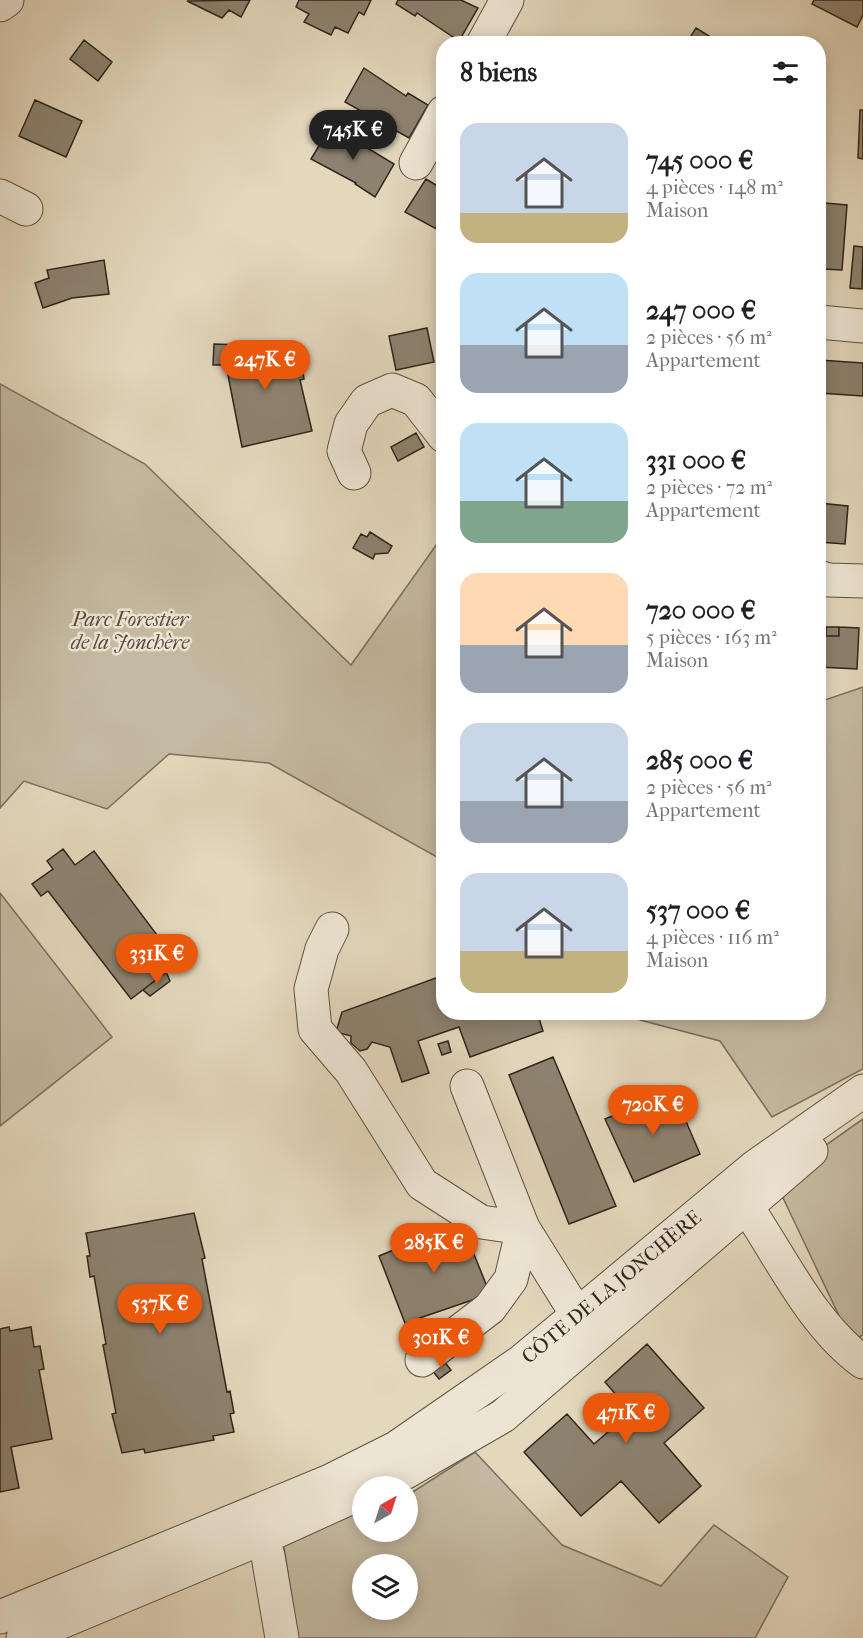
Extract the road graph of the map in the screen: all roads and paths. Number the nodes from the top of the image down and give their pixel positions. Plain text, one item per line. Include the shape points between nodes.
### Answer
1 (7, 0) edge
2 (507, 0) edge
3 (0, 5) edge
4 (487, 36) edge
5 (436, 127) edge
6 (416, 163) dead end
7 (826, 323) edge
8 (863, 326) edge
9 (436, 426) edge
10 (354, 473) dead end
11 (826, 579) edge
12 (863, 581) edge
13 (332, 929) dead end
14 (467, 1086) dead end
15 (863, 1091) edge
16 (863, 1114) edge
17 (740, 1196) junction
18 (523, 1228) junction
19 (585, 1327) junction
20 (422, 1360) dead end
21 (863, 1362) edge
22 (397, 1476) edge
23 (352, 1496) edge
24 (258, 1526) junction
25 (0, 1617) edge
26 (22, 1638) edge
27 (282, 1638) edge

1 - 3 street
2 - 4 street
5 - 6 street
7 - 8 street
9 - 10 street via 416,400 392,390 367,401 351,424 344,451
11 - 12 street
13 - 18 street via 310,990 315,1029 351,1071 422,1185 481,1222
14 - 18 street
15 - 17 street, CÔTE DE LA JONCHÈRE via 765,1160
16 - 17 street, CÔTE DE LA JONCHÈRE
17 - 19 street, CÔTE DE LA JONCHÈRE
17 - 21 street via 804,1297 849,1352
18 - 19 street
18 - 20 street via 512,1279 490,1308
19 - 22 street, CÔTE DE LA JONCHÈRE via 503,1416
19 - 24 street, CÔTE DE LA JONCHÈRE via 522,1361 396,1448 330,1481
23 - 24 street, CÔTE DE LA JONCHÈRE
24 - 25 street, CÔTE DE LA JONCHÈRE
24 - 26 street, CÔTE DE LA JONCHÈRE
24 - 27 street via 268,1556

